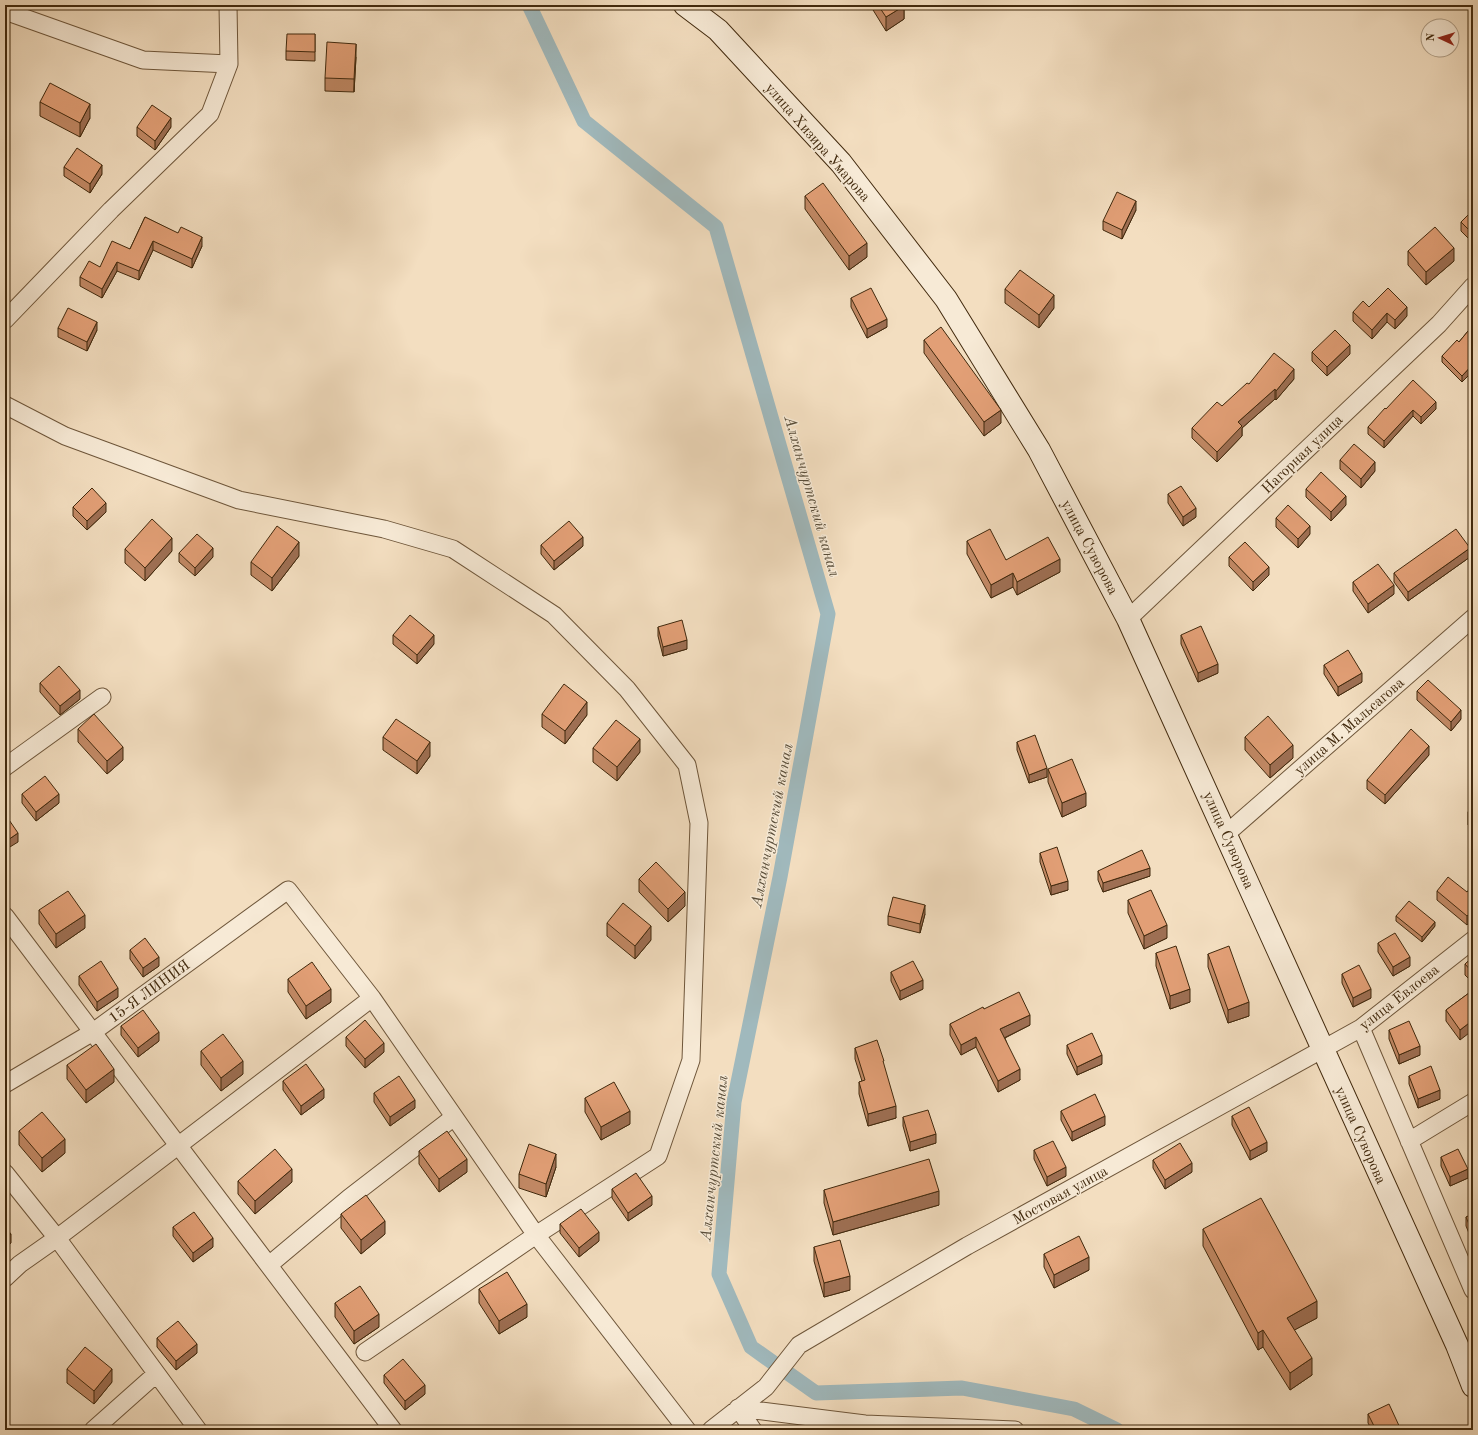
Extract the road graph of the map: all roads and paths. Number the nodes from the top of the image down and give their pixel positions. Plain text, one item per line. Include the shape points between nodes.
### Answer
1 (228, 5) edge
2 (685, 5) edge
3 (5, 11) edge
4 (229, 64) junction
5 (1473, 286) edge
6 (952, 310) joint
7 (5, 320) edge
8 (5, 405) edge
9 (1473, 618) edge
10 (1128, 619) junction
11 (102, 697) dead end
12 (5, 767) edge
13 (1226, 834) junction
14 (5, 916) edge
15 (1473, 940) edge
16 (372, 998) junction
17 (1361, 1028) junction
18 (92, 1032) junction
19 (1322, 1050) junction
20 (5, 1084) edge
21 (1473, 1102) edge
22 (454, 1117) junction
23 (1409, 1141) junction
24 (178, 1145) junction
25 (5, 1173) edge
26 (536, 1235) junction
27 (57, 1238) junction
28 (269, 1265) junction
29 (5, 1278) edge
30 (1473, 1290) edge
31 (365, 1352) dead end
32 (156, 1374) junction
33 (1473, 1386) edge
34 (738, 1408) junction
35 (93, 1430) edge
36 (198, 1430) edge
37 (393, 1430) edge
38 (687, 1430) edge
39 (711, 1430) edge
40 (752, 1430) edge
41 (1015, 1430) edge

1 - 4 street
2 - 6 main road, улица Хизира Умарова via 718,30 841,163 941,292
3 - 4 street via 143,60
4 - 7 street via 210,114 111,210
5 - 10 street, Нагорная улица via 1438,324
6 - 10 main road, улица Суворова via 1039,450
8 - 26 street via 66,436 239,500 384,529 453,549 554,615 627,689 687,766 699,823 691,1060 658,1156
9 - 13 street, улица М. Мальсагова
10 - 13 main road, улица Суворова
11 - 12 street
13 - 19 main road, улица Суворова
14 - 18 street
15 - 17 street, улица Евлоева
16 - 18 street, 15-Я ЛИНИЯ via 288,890
16 - 22 street
16 - 24 street
17 - 19 street, улица Евлоева
17 - 23 street
18 - 20 street, 15-Я ЛИНИЯ
18 - 24 street
19 - 33 main road, улица Суворова via 1457,1345
19 - 34 street, Мостовая улица via 968,1246 799,1345 766,1387
21 - 23 street
22 - 26 street
22 - 28 street via 348,1198
23 - 30 street
24 - 27 street
24 - 28 street
25 - 27 street
26 - 31 street
26 - 38 street
27 - 29 street
27 - 32 street
28 - 37 street
32 - 35 street
32 - 36 street
34 - 39 street
34 - 40 street
34 - 41 street via 865,1424

